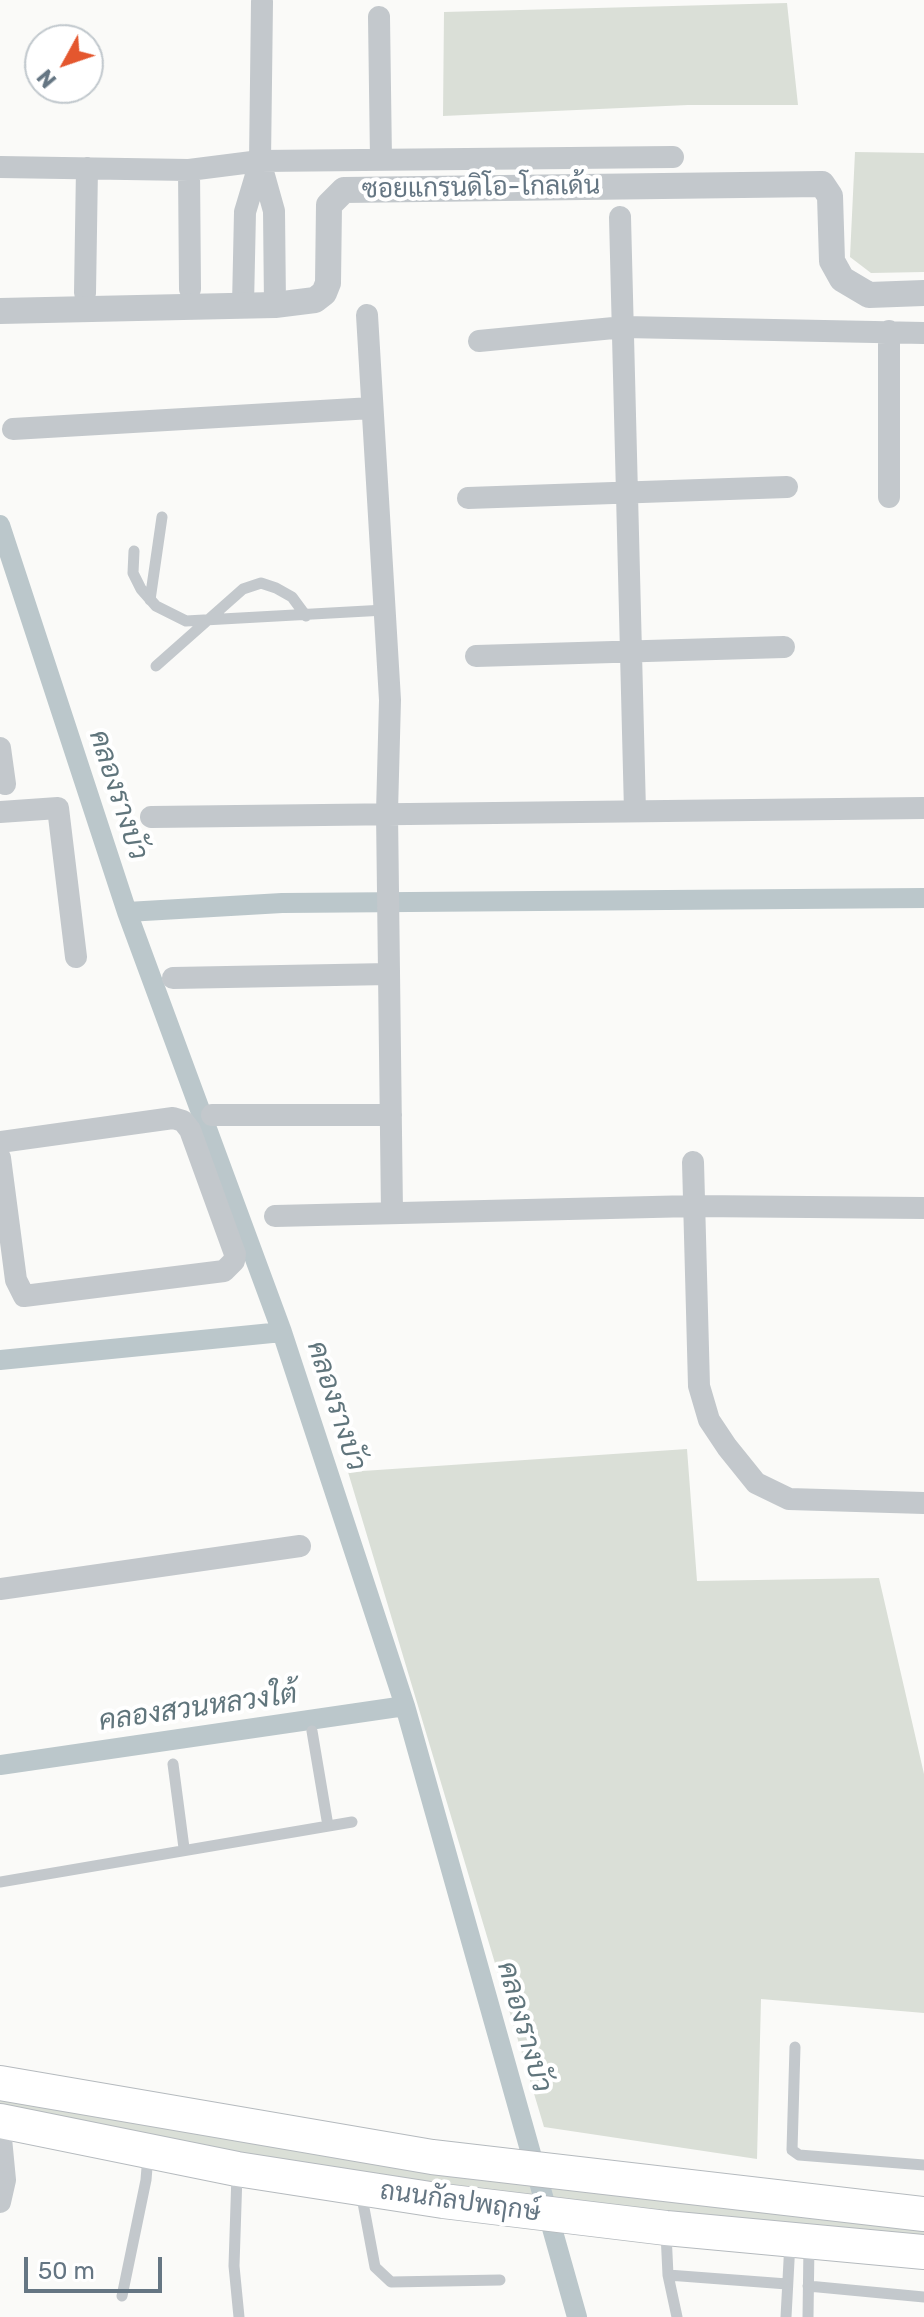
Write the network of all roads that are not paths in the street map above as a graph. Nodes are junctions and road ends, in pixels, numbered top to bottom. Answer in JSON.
{"nodes":[{"id":1,"x":267,"y":1,"type":"edge"},
{"id":2,"x":379,"y":17,"type":"dead end"},
{"id":3,"x":673,"y":157,"type":"dead end"},
{"id":4,"x":381,"y":160,"type":"junction"},
{"id":5,"x":260,"y":161,"type":"junction"},
{"id":6,"x":0,"y":167,"type":"edge"},
{"id":7,"x":87,"y":168,"type":"junction"},
{"id":8,"x":189,"y":170,"type":"junction"},
{"id":9,"x":620,"y":217,"type":"dead end"},
{"id":10,"x":190,"y":289,"type":"dead end"},
{"id":11,"x":85,"y":293,"type":"dead end"},
{"id":12,"x":924,"y":293,"type":"edge"},
{"id":13,"x":243,"y":305,"type":"junction"},
{"id":14,"x":275,"y":305,"type":"junction"},
{"id":15,"x":0,"y":311,"type":"edge"},
{"id":16,"x":367,"y":315,"type":"dead end"},
{"id":17,"x":624,"y":327,"type":"junction"},
{"id":18,"x":889,"y":331,"type":"junction"},
{"id":19,"x":924,"y":333,"type":"edge"},
{"id":20,"x":479,"y":341,"type":"dead end"},
{"id":21,"x":372,"y":408,"type":"junction"},
{"id":22,"x":13,"y":429,"type":"dead end"},
{"id":23,"x":787,"y":487,"type":"dead end"},
{"id":24,"x":626,"y":493,"type":"junction"},
{"id":25,"x":889,"y":497,"type":"dead end"},
{"id":26,"x":468,"y":498,"type":"dead end"},
{"id":27,"x":162,"y":517,"type":"dead end"},
{"id":28,"x":134,"y":551,"type":"dead end"},
{"id":29,"x":150,"y":600,"type":"junction"},
{"id":30,"x":385,"y":610,"type":"junction"},
{"id":31,"x":306,"y":616,"type":"junction"},
{"id":32,"x":206,"y":621,"type":"junction"},
{"id":33,"x":784,"y":647,"type":"dead end"},
{"id":34,"x":630,"y":652,"type":"junction"},
{"id":35,"x":476,"y":656,"type":"dead end"},
{"id":36,"x":156,"y":666,"type":"dead end"},
{"id":37,"x":0,"y":748,"type":"edge"},
{"id":38,"x":5,"y":784,"type":"dead end"},
{"id":39,"x":924,"y":808,"type":"edge"},
{"id":40,"x":635,"y":811,"type":"junction"},
{"id":41,"x":0,"y":812,"type":"edge"},
{"id":42,"x":387,"y":812,"type":"junction"},
{"id":43,"x":151,"y":817,"type":"dead end"},
{"id":44,"x":76,"y":957,"type":"dead end"},
{"id":45,"x":389,"y":974,"type":"junction"},
{"id":46,"x":173,"y":978,"type":"dead end"},
{"id":47,"x":212,"y":1115,"type":"dead end"},
{"id":48,"x":391,"y":1115,"type":"junction"},
{"id":49,"x":0,"y":1142,"type":"edge"},
{"id":50,"x":0,"y":1158,"type":"edge"},
{"id":51,"x":693,"y":1162,"type":"dead end"},
{"id":52,"x":694,"y":1206,"type":"junction"},
{"id":53,"x":924,"y":1208,"type":"edge"},
{"id":54,"x":392,"y":1213,"type":"junction"},
{"id":55,"x":275,"y":1216,"type":"dead end"},
{"id":56,"x":924,"y":1503,"type":"edge"},
{"id":57,"x":300,"y":1546,"type":"dead end"},
{"id":58,"x":0,"y":1589,"type":"edge"},
{"id":59,"x":312,"y":1731,"type":"dead end"},
{"id":60,"x":173,"y":1764,"type":"dead end"},
{"id":61,"x":352,"y":1822,"type":"dead end"},
{"id":62,"x":328,"y":1826,"type":"junction"},
{"id":63,"x":184,"y":1848,"type":"junction"},
{"id":64,"x":0,"y":1882,"type":"edge"},
{"id":65,"x":795,"y":2047,"type":"dead end"},
{"id":66,"x":0,"y":2083,"type":"edge"},
{"id":67,"x":0,"y":2121,"type":"edge"},
{"id":68,"x":0,"y":2128,"type":"edge"},
{"id":69,"x":148,"y":2152,"type":"junction"},
{"id":70,"x":924,"y":2165,"type":"edge"},
{"id":71,"x":237,"y":2169,"type":"junction"},
{"id":72,"x":359,"y":2188,"type":"junction"},
{"id":73,"x":0,"y":2202,"type":"edge"},
{"id":74,"x":924,"y":2214,"type":"edge"},
{"id":75,"x":666,"y":2228,"type":"junction"},
{"id":76,"x":800,"y":2242,"type":"junction"},
{"id":77,"x":924,"y":2252,"type":"edge"},
{"id":78,"x":668,"y":2275,"type":"junction"},
{"id":79,"x":500,"y":2280,"type":"dead end"},
{"id":80,"x":787,"y":2284,"type":"junction"},
{"id":81,"x":808,"y":2286,"type":"junction"},
{"id":82,"x":122,"y":2296,"type":"dead end"},
{"id":83,"x":924,"y":2297,"type":"edge"},
{"id":84,"x":239,"y":2317,"type":"edge"},
{"id":85,"x":677,"y":2317,"type":"edge"},
{"id":86,"x":786,"y":2317,"type":"edge"},
{"id":87,"x":808,"y":2317,"type":"edge"}],
"edges":[{"from":1,"to":5,"type":"street"},
{"from":2,"to":4,"type":"street"},
{"from":3,"to":4,"type":"street"},
{"from":4,"to":5,"type":"street"},
{"from":5,"to":8,"type":"street"},
{"from":5,"to":13,"type":"street"},
{"from":5,"to":14,"type":"street"},
{"from":6,"to":7,"type":"street"},
{"from":7,"to":8,"type":"street"},
{"from":7,"to":11,"type":"street"},
{"from":8,"to":10,"type":"street"},
{"from":9,"to":17,"type":"street"},
{"from":12,"to":14,"type":"street","name":"ซอยแกรนดิโอ-โกลเด้น"},
{"from":13,"to":14,"type":"street","name":"ซอยแกรนดิโอ-โกลเด้น"},
{"from":13,"to":15,"type":"street","name":"ซอยแกรนดิโอ-โกลเด้น"},
{"from":16,"to":21,"type":"street"},
{"from":17,"to":18,"type":"street"},
{"from":17,"to":20,"type":"street"},
{"from":17,"to":24,"type":"street"},
{"from":18,"to":19,"type":"street"},
{"from":18,"to":25,"type":"street"},
{"from":21,"to":22,"type":"street"},
{"from":21,"to":30,"type":"street"},
{"from":23,"to":24,"type":"street"},
{"from":24,"to":26,"type":"street"},
{"from":24,"to":34,"type":"street"},
{"from":27,"to":29,"type":"lane"},
{"from":28,"to":29,"type":"lane"},
{"from":29,"to":32,"type":"lane"},
{"from":30,"to":31,"type":"lane"},
{"from":30,"to":42,"type":"street"},
{"from":31,"to":32,"type":"lane"},
{"from":31,"to":32,"type":"lane"},
{"from":32,"to":36,"type":"lane"},
{"from":33,"to":34,"type":"street"},
{"from":34,"to":35,"type":"street"},
{"from":34,"to":40,"type":"street"},
{"from":37,"to":38,"type":"street"},
{"from":39,"to":40,"type":"street"},
{"from":40,"to":42,"type":"street"},
{"from":41,"to":44,"type":"street"},
{"from":42,"to":43,"type":"street"},
{"from":42,"to":45,"type":"street"},
{"from":45,"to":46,"type":"street"},
{"from":45,"to":48,"type":"street"},
{"from":47,"to":48,"type":"street"},
{"from":48,"to":54,"type":"street"},
{"from":49,"to":50,"type":"street"},
{"from":51,"to":52,"type":"street"},
{"from":52,"to":53,"type":"street"},
{"from":52,"to":54,"type":"street"},
{"from":52,"to":56,"type":"street"},
{"from":54,"to":55,"type":"street"},
{"from":57,"to":58,"type":"street"},
{"from":59,"to":62,"type":"lane"},
{"from":60,"to":63,"type":"lane"},
{"from":61,"to":62,"type":"lane"},
{"from":62,"to":63,"type":"lane"},
{"from":63,"to":64,"type":"lane"},
{"from":65,"to":70,"type":"lane"},
{"from":66,"to":74,"type":"main road","name":"ถนนกัลปพฤกษ์"},
{"from":67,"to":69,"type":"main road","name":"ถนนกัลปพฤกษ์"},
{"from":68,"to":73,"type":"street"},
{"from":69,"to":71,"type":"main road","name":"ถนนกัลปพฤกษ์"},
{"from":69,"to":82,"type":"lane"},
{"from":71,"to":72,"type":"main road","name":"ถนนกัลปพฤกษ์"},
{"from":71,"to":84,"type":"lane"},
{"from":72,"to":75,"type":"main road","name":"ถนนกัลปพฤกษ์"},
{"from":72,"to":79,"type":"lane"},
{"from":75,"to":76,"type":"main road","name":"ถนนกัลปพฤกษ์"},
{"from":75,"to":78,"type":"lane"},
{"from":76,"to":77,"type":"main road","name":"ถนนกัลปพฤกษ์"},
{"from":76,"to":80,"type":"lane"},
{"from":76,"to":81,"type":"lane"},
{"from":78,"to":80,"type":"lane"},
{"from":78,"to":85,"type":"lane"},
{"from":80,"to":86,"type":"lane"},
{"from":81,"to":83,"type":"lane"},
{"from":81,"to":87,"type":"lane"}]}
